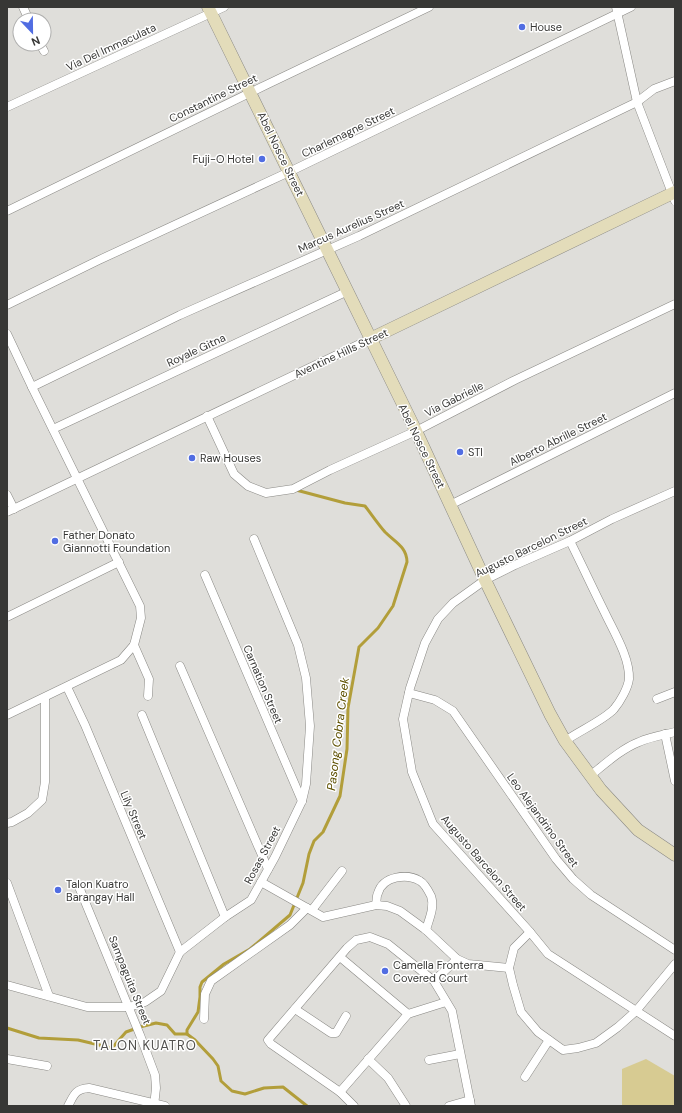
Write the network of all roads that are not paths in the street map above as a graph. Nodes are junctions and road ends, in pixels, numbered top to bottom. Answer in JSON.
{"nodes":[{"id":1,"x":224,"y":7,"type":"edge"},
{"id":2,"x":429,"y":7,"type":"edge"},
{"id":3,"x":631,"y":7,"type":"edge"},
{"id":4,"x":210,"y":10,"type":"edge"},
{"id":5,"x":617,"y":11,"type":"edge"},
{"id":6,"x":675,"y":80,"type":"edge"},
{"id":7,"x":250,"y":92,"type":"junction"},
{"id":8,"x":638,"y":102,"type":"junction"},
{"id":9,"x":7,"y":107,"type":"edge"},
{"id":10,"x":289,"y":172,"type":"junction"},
{"id":11,"x":674,"y":195,"type":"edge"},
{"id":12,"x":7,"y":211,"type":"edge"},
{"id":13,"x":327,"y":249,"type":"junction"},
{"id":14,"x":348,"y":291,"type":"junction"},
{"id":15,"x":7,"y":304,"type":"edge"},
{"id":16,"x":675,"y":304,"type":"edge"},
{"id":17,"x":7,"y":334,"type":"edge"},
{"id":18,"x":370,"y":339,"type":"junction"},
{"id":19,"x":32,"y":387,"type":"junction"},
{"id":20,"x":675,"y":393,"type":"edge"},
{"id":21,"x":207,"y":416,"type":"junction"},
{"id":22,"x":53,"y":429,"type":"junction"},
{"id":23,"x":416,"y":431,"type":"junction"},
{"id":24,"x":77,"y":479,"type":"junction"},
{"id":25,"x":675,"y":491,"type":"edge"},
{"id":26,"x":7,"y":495,"type":"edge"},
{"id":27,"x":450,"y":504,"type":"junction"},
{"id":28,"x":10,"y":511,"type":"edge"},
{"id":29,"x":254,"y":539,"type":"dead end"},
{"id":30,"x":570,"y":541,"type":"junction"},
{"id":31,"x":119,"y":562,"type":"junction"},
{"id":32,"x":205,"y":574,"type":"dead end"},
{"id":33,"x":485,"y":580,"type":"junction"},
{"id":34,"x":7,"y":617,"type":"edge"},
{"id":35,"x":134,"y":645,"type":"junction"},
{"id":36,"x":180,"y":666,"type":"dead end"},
{"id":37,"x":67,"y":687,"type":"junction"},
{"id":38,"x":675,"y":692,"type":"edge"},
{"id":39,"x":409,"y":693,"type":"junction"},
{"id":40,"x":148,"y":696,"type":"dead end"},
{"id":41,"x":45,"y":698,"type":"junction"},
{"id":42,"x":657,"y":699,"type":"dead end"},
{"id":43,"x":7,"y":715,"type":"edge"},
{"id":44,"x":142,"y":715,"type":"dead end"},
{"id":45,"x":675,"y":732,"type":"edge"},
{"id":46,"x":665,"y":734,"type":"junction"},
{"id":47,"x":565,"y":741,"type":"junction"},
{"id":48,"x":590,"y":776,"type":"junction"},
{"id":49,"x":675,"y":781,"type":"edge"},
{"id":50,"x":302,"y":802,"type":"junction"},
{"id":51,"x":7,"y":823,"type":"edge"},
{"id":52,"x":675,"y":855,"type":"edge"},
{"id":53,"x":268,"y":869,"type":"junction"},
{"id":54,"x":342,"y":871,"type":"dead end"},
{"id":55,"x":261,"y":882,"type":"junction"},
{"id":56,"x":7,"y":883,"type":"edge"},
{"id":57,"x":79,"y":887,"type":"dead end"},
{"id":58,"x":376,"y":905,"type":"junction"},
{"id":59,"x":307,"y":908,"type":"junction"},
{"id":60,"x":225,"y":916,"type":"junction"},
{"id":61,"x":426,"y":930,"type":"junction"},
{"id":62,"x":530,"y":932,"type":"junction"},
{"id":63,"x":675,"y":950,"type":"edge"},
{"id":64,"x":180,"y":952,"type":"junction"},
{"id":65,"x":340,"y":957,"type":"junction"},
{"id":66,"x":457,"y":959,"type":"junction"},
{"id":67,"x":675,"y":964,"type":"edge"},
{"id":68,"x":509,"y":968,"type":"junction"},
{"id":69,"x":434,"y":981,"type":"junction"},
{"id":70,"x":7,"y":985,"type":"edge"},
{"id":71,"x":49,"y":996,"type":"junction"},
{"id":72,"x":446,"y":1002,"type":"junction"},
{"id":73,"x":129,"y":1007,"type":"junction"},
{"id":74,"x":295,"y":1009,"type":"junction"},
{"id":75,"x":636,"y":1011,"type":"junction"},
{"id":76,"x":408,"y":1014,"type":"junction"},
{"id":77,"x":346,"y":1016,"type":"dead end"},
{"id":78,"x":204,"y":1019,"type":"dead end"},
{"id":79,"x":675,"y":1036,"type":"edge"},
{"id":80,"x":549,"y":1040,"type":"junction"},
{"id":81,"x":460,"y":1054,"type":"junction"},
{"id":82,"x":7,"y":1059,"type":"edge"},
{"id":83,"x":368,"y":1059,"type":"junction"},
{"id":84,"x":429,"y":1060,"type":"dead end"},
{"id":85,"x":46,"y":1066,"type":"dead end"},
{"id":86,"x":525,"y":1077,"type":"dead end"},
{"id":87,"x":340,"y":1092,"type":"junction"},
{"id":88,"x":471,"y":1103,"type":"edge"},
{"id":89,"x":154,"y":1105,"type":"edge"},
{"id":90,"x":68,"y":1106,"type":"edge"},
{"id":91,"x":165,"y":1106,"type":"edge"},
{"id":92,"x":354,"y":1106,"type":"edge"},
{"id":93,"x":406,"y":1106,"type":"edge"},
{"id":94,"x":449,"y":1106,"type":"edge"}],
"edges":[{"from":1,"to":4,"type":"street","name":"Via Del Immaculata"},
{"from":2,"to":7,"type":"street","name":"Constantine Street"},
{"from":3,"to":5,"type":"street","name":"Charlemagne Street"},
{"from":4,"to":7,"type":"street","name":"Abel Nosce Street"},
{"from":4,"to":9,"type":"street","name":"Via Del Immaculata"},
{"from":5,"to":8,"type":"street"},
{"from":5,"to":10,"type":"street","name":"Charlemagne Street"},
{"from":6,"to":8,"type":"street","name":"Marcus Aurelius Street"},
{"from":7,"to":10,"type":"street","name":"Abel Nosce Street"},
{"from":7,"to":12,"type":"street","name":"Constantine Street"},
{"from":8,"to":11,"type":"street"},
{"from":8,"to":13,"type":"street","name":"Marcus Aurelius Street"},
{"from":10,"to":13,"type":"street","name":"Abel Nosce Street"},
{"from":10,"to":15,"type":"street","name":"Charlemagne Street"},
{"from":11,"to":18,"type":"street","name":"Aventine Hills Street"},
{"from":13,"to":14,"type":"street","name":"Abel Nosce Street"},
{"from":13,"to":19,"type":"street","name":"Marcus Aurelius Street"},
{"from":14,"to":18,"type":"street","name":"Abel Nosce Street"},
{"from":14,"to":22,"type":"street","name":"Royale Gitna"},
{"from":16,"to":23,"type":"street","name":"Via Gabrielle"},
{"from":17,"to":19,"type":"street"},
{"from":18,"to":21,"type":"street","name":"Aventine Hills Street"},
{"from":18,"to":23,"type":"street","name":"Abel Nosce Street"},
{"from":19,"to":22,"type":"street"},
{"from":20,"to":27,"type":"street","name":"Alberto Abrille Street"},
{"from":21,"to":23,"type":"street","name":"Via Gabrielle"},
{"from":21,"to":24,"type":"street","name":"Aventine Hills Street"},
{"from":22,"to":24,"type":"street"},
{"from":23,"to":27,"type":"street","name":"Abel Nosce Street"},
{"from":24,"to":28,"type":"street","name":"Aventine Hills Street"},
{"from":24,"to":31,"type":"street"},
{"from":25,"to":30,"type":"street","name":"Augusto Barcelon Street"},
{"from":26,"to":28,"type":"street"},
{"from":27,"to":33,"type":"street","name":"Abel Nosce Street"},
{"from":29,"to":50,"type":"street","name":"Rosas Street"},
{"from":30,"to":33,"type":"street","name":"Augusto Barcelon Street"},
{"from":30,"to":47,"type":"street"},
{"from":31,"to":34,"type":"street"},
{"from":31,"to":35,"type":"street"},
{"from":32,"to":50,"type":"street","name":"Carnation Street"},
{"from":33,"to":39,"type":"street","name":"Augusto Barcelon Street"},
{"from":33,"to":47,"type":"street","name":"Abel Nosce Street"},
{"from":35,"to":37,"type":"street"},
{"from":35,"to":40,"type":"street"},
{"from":36,"to":53,"type":"street"},
{"from":37,"to":41,"type":"street"},
{"from":37,"to":64,"type":"street","name":"Lily Street"},
{"from":38,"to":42,"type":"street"},
{"from":39,"to":62,"type":"street","name":"Augusto Barcelon Street"},
{"from":39,"to":63,"type":"street","name":"Leo Alejandrino Street"},
{"from":41,"to":43,"type":"street"},
{"from":41,"to":51,"type":"street"},
{"from":44,"to":60,"type":"street"},
{"from":45,"to":46,"type":"street"},
{"from":46,"to":48,"type":"street"},
{"from":46,"to":49,"type":"street"},
{"from":47,"to":48,"type":"street","name":"Abel Nosce Street"},
{"from":48,"to":52,"type":"street","name":"Abel Nosce Street"},
{"from":50,"to":53,"type":"street","name":"Rosas Street"},
{"from":53,"to":55,"type":"street","name":"Rosas Street"},
{"from":54,"to":59,"type":"street"},
{"from":55,"to":59,"type":"street"},
{"from":55,"to":60,"type":"street","name":"Rosas Street"},
{"from":56,"to":71,"type":"street"},
{"from":57,"to":73,"type":"street","name":"Sampaguita Street"},
{"from":58,"to":59,"type":"street"},
{"from":58,"to":61,"type":"street"},
{"from":58,"to":61,"type":"street"},
{"from":59,"to":78,"type":"street"},
{"from":60,"to":64,"type":"street","name":"Rosas Street"},
{"from":61,"to":66,"type":"street"},
{"from":62,"to":68,"type":"street"},
{"from":62,"to":75,"type":"street","name":"Augusto Barcelon Street"},
{"from":64,"to":73,"type":"street","name":"Rosas Street"},
{"from":65,"to":69,"type":"street"},
{"from":65,"to":74,"type":"street"},
{"from":65,"to":76,"type":"street"},
{"from":66,"to":68,"type":"street"},
{"from":66,"to":69,"type":"street"},
{"from":67,"to":75,"type":"street"},
{"from":68,"to":80,"type":"street"},
{"from":69,"to":72,"type":"street"},
{"from":70,"to":71,"type":"street","name":"Rosas Street"},
{"from":71,"to":73,"type":"street","name":"Rosas Street"},
{"from":72,"to":76,"type":"street"},
{"from":72,"to":81,"type":"street"},
{"from":73,"to":89,"type":"street","name":"Sampaguita Street"},
{"from":74,"to":77,"type":"street"},
{"from":74,"to":87,"type":"street"},
{"from":75,"to":79,"type":"street","name":"Augusto Barcelon Street"},
{"from":75,"to":80,"type":"street"},
{"from":76,"to":83,"type":"street"},
{"from":80,"to":86,"type":"street"},
{"from":81,"to":84,"type":"street"},
{"from":81,"to":88,"type":"street"},
{"from":82,"to":85,"type":"street"},
{"from":83,"to":87,"type":"street"},
{"from":83,"to":93,"type":"street"},
{"from":87,"to":92,"type":"street"},
{"from":88,"to":94,"type":"street"},
{"from":89,"to":90,"type":"street"},
{"from":89,"to":91,"type":"street"}]}
